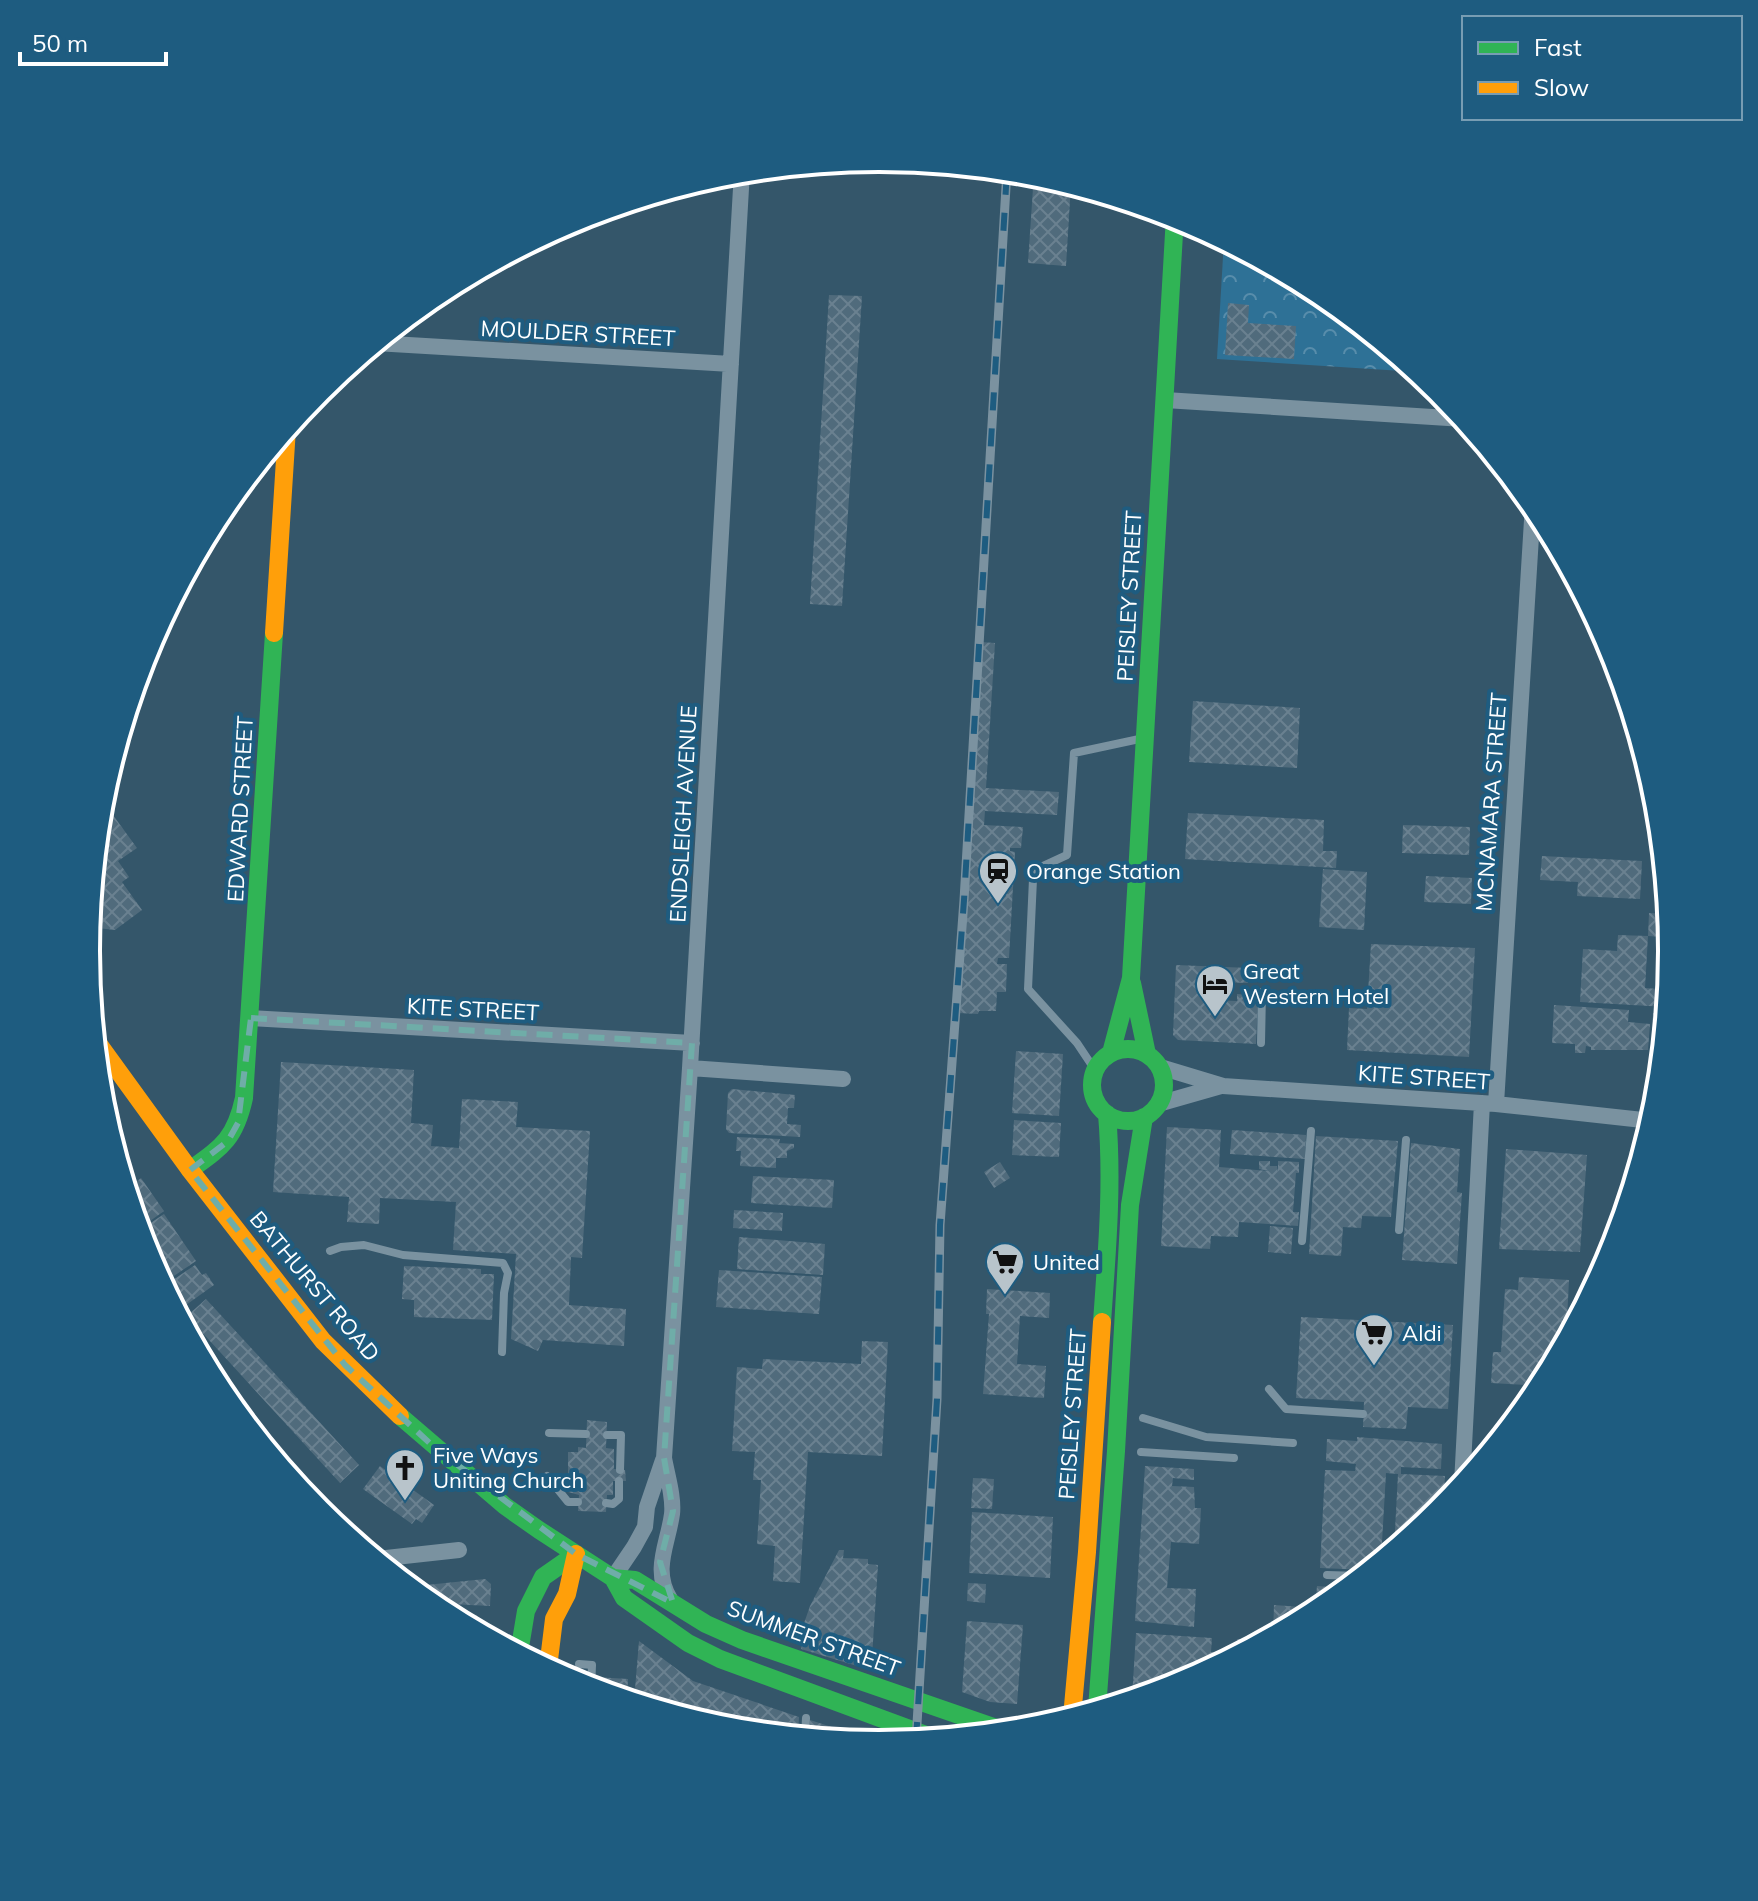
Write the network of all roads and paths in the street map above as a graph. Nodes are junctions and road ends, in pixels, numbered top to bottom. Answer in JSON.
{"nodes":[{"id":1,"x":741,"y":184,"type":"edge"},
{"id":2,"x":1174,"y":230,"type":"edge"},
{"id":3,"x":391,"y":344,"type":"edge"},
{"id":4,"x":731,"y":364,"type":"junction"},
{"id":5,"x":1165,"y":400,"type":"junction"},
{"id":6,"x":1447,"y":418,"type":"edge"},
{"id":7,"x":286,"y":446,"type":"edge"},
{"id":8,"x":1531,"y":525,"type":"edge"},
{"id":9,"x":1145,"y":738,"type":"junction"},
{"id":10,"x":1131,"y":978,"type":"junction"},
{"id":11,"x":1262,"y":992,"type":"dead end"},
{"id":12,"x":251,"y":1018,"type":"junction"},
{"id":13,"x":692,"y":1043,"type":"junction"},
{"id":14,"x":1261,"y":1043,"type":"dead end"},
{"id":15,"x":1111,"y":1053,"type":"junction"},
{"id":16,"x":108,"y":1057,"type":"edge"},
{"id":17,"x":1153,"y":1061,"type":"junction"},
{"id":18,"x":690,"y":1068,"type":"junction"},
{"id":19,"x":1095,"y":1070,"type":"junction"},
{"id":20,"x":843,"y":1079,"type":"dead end"},
{"id":21,"x":1223,"y":1086,"type":"junction"},
{"id":22,"x":1489,"y":1104,"type":"junction"},
{"id":23,"x":1151,"y":1110,"type":"junction"},
{"id":24,"x":1107,"y":1114,"type":"junction"},
{"id":25,"x":1640,"y":1115,"type":"edge"},
{"id":26,"x":1623,"y":1116,"type":"junction"},
{"id":27,"x":1639,"y":1119,"type":"edge"},
{"id":28,"x":1311,"y":1131,"type":"dead end"},
{"id":29,"x":1406,"y":1140,"type":"dead end"},
{"id":30,"x":190,"y":1170,"type":"junction"},
{"id":31,"x":1399,"y":1230,"type":"dead end"},
{"id":32,"x":1302,"y":1241,"type":"dead end"},
{"id":33,"x":330,"y":1251,"type":"dead end"},
{"id":34,"x":502,"y":1352,"type":"dead end"},
{"id":35,"x":1269,"y":1389,"type":"dead end"},
{"id":36,"x":1363,"y":1414,"type":"dead end"},
{"id":37,"x":1143,"y":1418,"type":"dead end"},
{"id":38,"x":549,"y":1433,"type":"dead end"},
{"id":39,"x":586,"y":1434,"type":"dead end"},
{"id":40,"x":607,"y":1435,"type":"dead end"},
{"id":41,"x":1293,"y":1443,"type":"dead end"},
{"id":42,"x":1141,"y":1452,"type":"dead end"},
{"id":43,"x":664,"y":1458,"type":"junction"},
{"id":44,"x":1234,"y":1458,"type":"dead end"},
{"id":45,"x":1463,"y":1466,"type":"edge"},
{"id":46,"x":620,"y":1470,"type":"dead end"},
{"id":47,"x":547,"y":1476,"type":"dead end"},
{"id":48,"x":619,"y":1481,"type":"dead end"},
{"id":49,"x":578,"y":1502,"type":"dead end"},
{"id":50,"x":606,"y":1503,"type":"dead end"},
{"id":51,"x":459,"y":1550,"type":"dead end"},
{"id":52,"x":576,"y":1554,"type":"junction"},
{"id":53,"x":391,"y":1557,"type":"edge"},
{"id":54,"x":1327,"y":1575,"type":"dead end"},
{"id":55,"x":1344,"y":1576,"type":"edge"},
{"id":56,"x":613,"y":1578,"type":"junction"},
{"id":57,"x":673,"y":1603,"type":"junction"},
{"id":58,"x":521,"y":1642,"type":"edge"},
{"id":59,"x":549,"y":1656,"type":"edge"},
{"id":60,"x":579,"y":1664,"type":"dead end"},
{"id":61,"x":592,"y":1674,"type":"edge"},
{"id":62,"x":1098,"y":1698,"type":"edge"},
{"id":63,"x":1073,"y":1705,"type":"edge"},
{"id":64,"x":806,"y":1718,"type":"dead end"},
{"id":65,"x":982,"y":1723,"type":"edge"},
{"id":66,"x":806,"y":1726,"type":"edge"},
{"id":67,"x":909,"y":1729,"type":"edge"}],
"edges":[{"from":1,"to":4,"type":"street","name":"ENDSLEIGH AVENUE"},
{"from":2,"to":5,"type":"main road","name":"PEISLEY STREET"},
{"from":3,"to":4,"type":"street","name":"MOULDER STREET"},
{"from":4,"to":13,"type":"street","name":"ENDSLEIGH AVENUE"},
{"from":5,"to":6,"type":"street"},
{"from":5,"to":9,"type":"main road","name":"PEISLEY STREET"},
{"from":7,"to":12,"type":"main road","name":"EDWARD STREET"},
{"from":8,"to":22,"type":"street","name":"MCNAMARA STREET"},
{"from":9,"to":10,"type":"main road","name":"PEISLEY STREET"},
{"from":9,"to":19,"type":"lane"},
{"from":10,"to":15,"type":"main road","name":"PEISLEY STREET"},
{"from":10,"to":17,"type":"main road","name":"PEISLEY STREET"},
{"from":11,"to":14,"type":"lane"},
{"from":12,"to":13,"type":"street","name":"KITE STREET"},
{"from":12,"to":30,"type":"main road","name":"EDWARD STREET"},
{"from":13,"to":18,"type":"street","name":"ENDSLEIGH AVENUE"},
{"from":15,"to":17,"type":"main road"},
{"from":15,"to":19,"type":"main road"},
{"from":16,"to":30,"type":"main road","name":"BATHURST ROAD"},
{"from":17,"to":21,"type":"street","name":"KITE STREET"},
{"from":17,"to":23,"type":"main road"},
{"from":18,"to":20,"type":"street"},
{"from":18,"to":43,"type":"street","name":"ENDSLEIGH AVENUE"},
{"from":19,"to":24,"type":"main road"},
{"from":21,"to":22,"type":"street","name":"KITE STREET"},
{"from":21,"to":23,"type":"street","name":"KITE STREET"},
{"from":22,"to":26,"type":"street","name":"KITE STREET"},
{"from":22,"to":45,"type":"street","name":"MCNAMARA STREET"},
{"from":23,"to":24,"type":"main road"},
{"from":23,"to":62,"type":"main road","name":"PEISLEY STREET"},
{"from":24,"to":63,"type":"main road","name":"PEISLEY STREET"},
{"from":25,"to":26,"type":"street","name":"KITE STREET"},
{"from":26,"to":27,"type":"street","name":"KITE STREET"},
{"from":28,"to":32,"type":"lane"},
{"from":29,"to":31,"type":"lane"},
{"from":30,"to":52,"type":"main road","name":"BATHURST ROAD"},
{"from":33,"to":34,"type":"lane"},
{"from":35,"to":36,"type":"lane"},
{"from":37,"to":41,"type":"lane"},
{"from":38,"to":39,"type":"lane"},
{"from":40,"to":46,"type":"lane"},
{"from":42,"to":44,"type":"lane"},
{"from":43,"to":56,"type":"street","name":"ENDSLEIGH AVENUE"},
{"from":43,"to":57,"type":"street","name":"ENDSLEIGH AVENUE"},
{"from":47,"to":49,"type":"lane"},
{"from":48,"to":50,"type":"lane"},
{"from":51,"to":53,"type":"street"},
{"from":52,"to":56,"type":"main road","name":"SUMMER STREET"},
{"from":52,"to":58,"type":"main road"},
{"from":52,"to":59,"type":"main road"},
{"from":54,"to":55,"type":"lane"},
{"from":56,"to":57,"type":"main road","name":"SUMMER STREET"},
{"from":56,"to":67,"type":"main road","name":"SUMMER STREET"},
{"from":57,"to":65,"type":"main road","name":"SUMMER STREET"},
{"from":60,"to":61,"type":"lane"},
{"from":64,"to":66,"type":"lane"}]}
